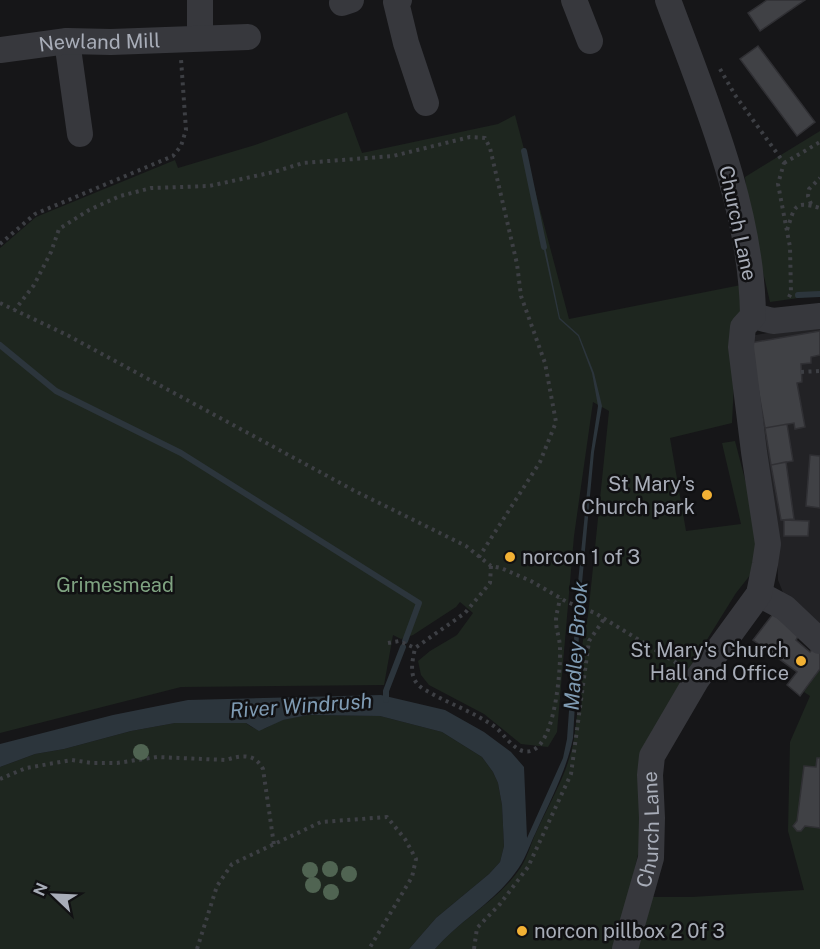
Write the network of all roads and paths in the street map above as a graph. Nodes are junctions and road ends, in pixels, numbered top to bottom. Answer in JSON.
{"nodes":[{"id":1,"x":200,"y":0,"type":"edge"},
{"id":2,"x":574,"y":0,"type":"edge"},
{"id":3,"x":668,"y":0,"type":"edge"},
{"id":4,"x":394,"y":1,"type":"edge"},
{"id":5,"x":248,"y":37,"type":"dead end"},
{"id":6,"x":190,"y":39,"type":"junction"},
{"id":7,"x":68,"y":41,"type":"junction"},
{"id":8,"x":590,"y":41,"type":"dead end"},
{"id":9,"x":0,"y":50,"type":"edge"},
{"id":10,"x":718,"y":65,"type":"dead end"},
{"id":11,"x":426,"y":102,"type":"dead end"},
{"id":12,"x":80,"y":134,"type":"dead end"},
{"id":13,"x":820,"y":142,"type":"edge"},
{"id":14,"x":784,"y":163,"type":"junction"},
{"id":15,"x":820,"y":178,"type":"edge"},
{"id":16,"x":812,"y":205,"type":"junction"},
{"id":17,"x":820,"y":208,"type":"edge"},
{"id":18,"x":787,"y":231,"type":"junction"},
{"id":19,"x":0,"y":244,"type":"edge"},
{"id":20,"x":0,"y":303,"type":"edge"},
{"id":21,"x":14,"y":311,"type":"junction"},
{"id":22,"x":820,"y":316,"type":"edge"},
{"id":23,"x":763,"y":318,"type":"junction"},
{"id":24,"x":820,"y":370,"type":"edge"},
{"id":25,"x":801,"y":372,"type":"dead end"},
{"id":26,"x":479,"y":556,"type":"junction"},
{"id":27,"x":491,"y":566,"type":"junction"},
{"id":28,"x":759,"y":594,"type":"junction"},
{"id":29,"x":560,"y":598,"type":"junction"},
{"id":30,"x":604,"y":619,"type":"junction"},
{"id":31,"x":820,"y":641,"type":"edge"},
{"id":32,"x":388,"y":643,"type":"dead end"},
{"id":33,"x":415,"y":648,"type":"junction"},
{"id":34,"x":697,"y":679,"type":"junction"},
{"id":35,"x":0,"y":779,"type":"edge"},
{"id":36,"x":274,"y":844,"type":"junction"},
{"id":37,"x":197,"y":949,"type":"edge"},
{"id":38,"x":369,"y":949,"type":"edge"},
{"id":39,"x":474,"y":949,"type":"edge"},
{"id":40,"x":625,"y":949,"type":"edge"}],
"edges":[{"from":1,"to":6,"type":"street"},
{"from":2,"to":8,"type":"street"},
{"from":3,"to":23,"type":"street","name":"Church Lane"},
{"from":4,"to":11,"type":"street"},
{"from":5,"to":6,"type":"street","name":"Newland Mill"},
{"from":6,"to":7,"type":"street","name":"Newland Mill"},
{"from":6,"to":19,"type":"path"},
{"from":7,"to":9,"type":"street","name":"Newland Mill"},
{"from":7,"to":12,"type":"street"},
{"from":10,"to":14,"type":"path"},
{"from":13,"to":14,"type":"path"},
{"from":14,"to":18,"type":"path"},
{"from":15,"to":16,"type":"path"},
{"from":16,"to":17,"type":"path"},
{"from":16,"to":18,"type":"path"},
{"from":18,"to":23,"type":"path"},
{"from":20,"to":21,"type":"path"},
{"from":21,"to":26,"type":"path"},
{"from":21,"to":26,"type":"path"},
{"from":22,"to":23,"type":"street"},
{"from":23,"to":28,"type":"street","name":"Church Lane"},
{"from":24,"to":25,"type":"path"},
{"from":26,"to":27,"type":"path"},
{"from":27,"to":29,"type":"path"},
{"from":27,"to":33,"type":"path"},
{"from":28,"to":31,"type":"street"},
{"from":28,"to":34,"type":"street","name":"Church Lane"},
{"from":29,"to":30,"type":"path"},
{"from":29,"to":33,"type":"path"},
{"from":30,"to":34,"type":"path"},
{"from":30,"to":39,"type":"path"},
{"from":32,"to":33,"type":"path"},
{"from":34,"to":40,"type":"street","name":"Church Lane"},
{"from":35,"to":36,"type":"path"},
{"from":36,"to":37,"type":"path"},
{"from":36,"to":38,"type":"path"}]}
